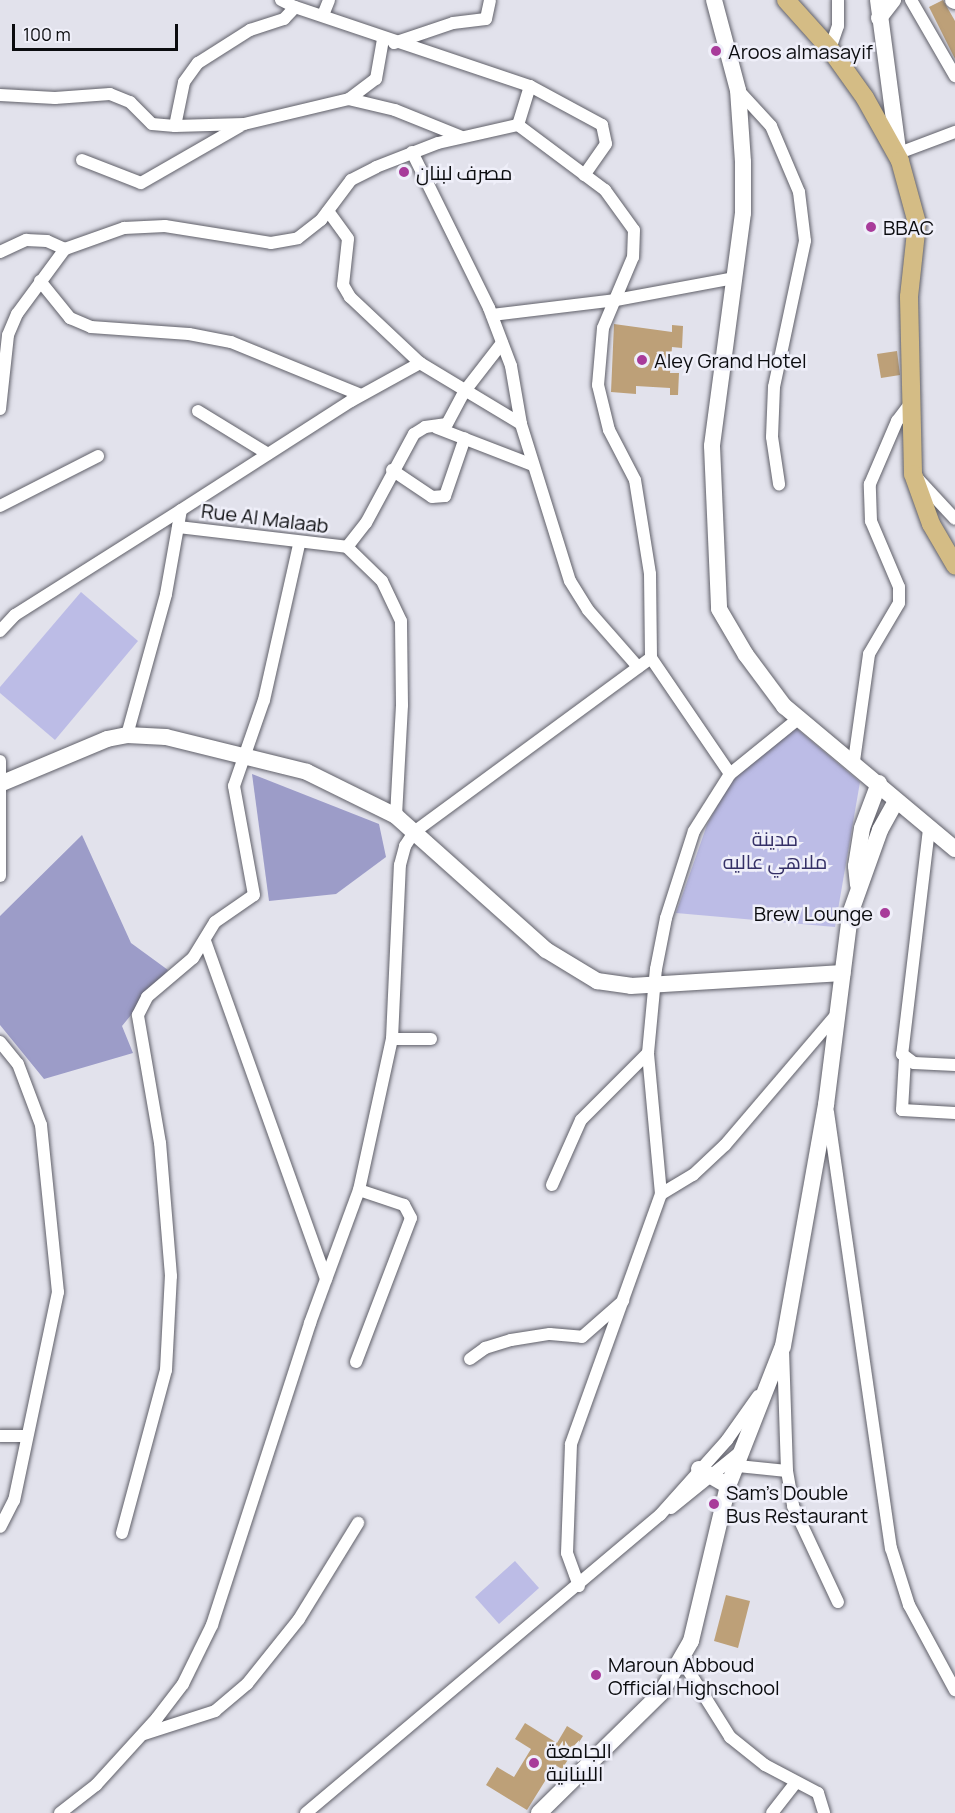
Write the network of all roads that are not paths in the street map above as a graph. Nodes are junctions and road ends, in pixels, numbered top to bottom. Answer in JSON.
{"nodes":[{"id":1,"x":280,"y":0,"type":"edge"},
{"id":2,"x":329,"y":0,"type":"edge"},
{"id":3,"x":490,"y":0,"type":"edge"},
{"id":4,"x":714,"y":0,"type":"edge"},
{"id":5,"x":786,"y":0,"type":"edge"},
{"id":6,"x":838,"y":0,"type":"edge"},
{"id":7,"x":878,"y":0,"type":"edge"},
{"id":8,"x":893,"y":0,"type":"edge"},
{"id":9,"x":911,"y":0,"type":"edge"},
{"id":10,"x":294,"y":7,"type":"junction"},
{"id":11,"x":323,"y":15,"type":"junction"},
{"id":12,"x":879,"y":18,"type":"junction"},
{"id":13,"x":388,"y":42,"type":"junction"},
{"id":14,"x":830,"y":49,"type":"junction"},
{"id":15,"x":955,"y":76,"type":"edge"},
{"id":16,"x":530,"y":86,"type":"junction"},
{"id":17,"x":738,"y":90,"type":"junction"},
{"id":18,"x":0,"y":95,"type":"edge"},
{"id":19,"x":349,"y":99,"type":"junction"},
{"id":20,"x":244,"y":124,"type":"junction"},
{"id":21,"x":518,"y":125,"type":"junction"},
{"id":22,"x":175,"y":126,"type":"junction"},
{"id":23,"x":955,"y":132,"type":"edge"},
{"id":24,"x":462,"y":137,"type":"junction"},
{"id":25,"x":412,"y":152,"type":"junction"},
{"id":26,"x":899,"y":157,"type":"junction"},
{"id":27,"x":82,"y":160,"type":"dead end"},
{"id":28,"x":584,"y":175,"type":"junction"},
{"id":29,"x":328,"y":210,"type":"junction"},
{"id":30,"x":65,"y":249,"type":"junction"},
{"id":31,"x":0,"y":252,"type":"edge"},
{"id":32,"x":735,"y":278,"type":"junction"},
{"id":33,"x":40,"y":281,"type":"junction"},
{"id":34,"x":616,"y":300,"type":"junction"},
{"id":35,"x":492,"y":315,"type":"junction"},
{"id":36,"x":502,"y":343,"type":"junction"},
{"id":37,"x":420,"y":363,"type":"junction"},
{"id":38,"x":464,"y":392,"type":"junction"},
{"id":39,"x":361,"y":395,"type":"junction"},
{"id":40,"x":912,"y":401,"type":"junction"},
{"id":41,"x":0,"y":409,"type":"edge"},
{"id":42,"x":198,"y":411,"type":"dead end"},
{"id":43,"x":521,"y":424,"type":"junction"},
{"id":44,"x":437,"y":428,"type":"junction"},
{"id":45,"x":465,"y":438,"type":"junction"},
{"id":46,"x":268,"y":454,"type":"junction"},
{"id":47,"x":98,"y":456,"type":"dead end"},
{"id":48,"x":533,"y":465,"type":"junction"},
{"id":49,"x":392,"y":470,"type":"junction"},
{"id":50,"x":913,"y":474,"type":"junction"},
{"id":51,"x":779,"y":484,"type":"dead end"},
{"id":52,"x":0,"y":506,"type":"edge"},
{"id":53,"x":181,"y":510,"type":"junction"},
{"id":54,"x":955,"y":519,"type":"edge"},
{"id":55,"x":178,"y":527,"type":"junction"},
{"id":56,"x":299,"y":545,"type":"junction"},
{"id":57,"x":347,"y":547,"type":"junction"},
{"id":58,"x":955,"y":565,"type":"edge"},
{"id":59,"x":0,"y":631,"type":"edge"},
{"id":60,"x":651,"y":658,"type":"junction"},
{"id":61,"x":638,"y":667,"type":"junction"},
{"id":62,"x":798,"y":719,"type":"junction"},
{"id":63,"x":127,"y":735,"type":"junction"},
{"id":64,"x":246,"y":757,"type":"junction"},
{"id":65,"x":0,"y":761,"type":"edge"},
{"id":66,"x":854,"y":761,"type":"junction"},
{"id":67,"x":730,"y":774,"type":"junction"},
{"id":68,"x":1,"y":783,"type":"edge"},
{"id":69,"x":879,"y":783,"type":"junction"},
{"id":70,"x":896,"y":801,"type":"junction"},
{"id":71,"x":396,"y":816,"type":"junction"},
{"id":72,"x":864,"y":821,"type":"junction"},
{"id":73,"x":929,"y":828,"type":"junction"},
{"id":74,"x":880,"y":830,"type":"junction"},
{"id":75,"x":414,"y":832,"type":"junction"},
{"id":76,"x":955,"y":849,"type":"edge"},
{"id":77,"x":0,"y":876,"type":"edge"},
{"id":78,"x":858,"y":885,"type":"junction"},
{"id":79,"x":205,"y":941,"type":"junction"},
{"id":80,"x":843,"y":973,"type":"junction"},
{"id":81,"x":655,"y":985,"type":"junction"},
{"id":82,"x":840,"y":1011,"type":"junction"},
{"id":83,"x":392,"y":1039,"type":"junction"},
{"id":84,"x":431,"y":1039,"type":"dead end"},
{"id":85,"x":0,"y":1042,"type":"edge"},
{"id":86,"x":648,"y":1053,"type":"junction"},
{"id":87,"x":905,"y":1058,"type":"junction"},
{"id":88,"x":955,"y":1065,"type":"edge"},
{"id":89,"x":826,"y":1105,"type":"junction"},
{"id":90,"x":955,"y":1113,"type":"edge"},
{"id":91,"x":552,"y":1185,"type":"dead end"},
{"id":92,"x":359,"y":1190,"type":"junction"},
{"id":93,"x":661,"y":1194,"type":"junction"},
{"id":94,"x":326,"y":1279,"type":"junction"},
{"id":95,"x":626,"y":1298,"type":"junction"},
{"id":96,"x":783,"y":1346,"type":"junction"},
{"id":97,"x":470,"y":1359,"type":"dead end"},
{"id":98,"x":356,"y":1362,"type":"dead end"},
{"id":99,"x":764,"y":1387,"type":"junction"},
{"id":100,"x":0,"y":1436,"type":"edge"},
{"id":101,"x":27,"y":1436,"type":"junction"},
{"id":102,"x":745,"y":1445,"type":"junction"},
{"id":103,"x":738,"y":1466,"type":"junction"},
{"id":104,"x":787,"y":1471,"type":"junction"},
{"id":105,"x":705,"y":1473,"type":"junction"},
{"id":106,"x":729,"y":1486,"type":"junction"},
{"id":107,"x":358,"y":1523,"type":"dead end"},
{"id":108,"x":0,"y":1527,"type":"edge"},
{"id":109,"x":122,"y":1533,"type":"dead end"},
{"id":110,"x":579,"y":1586,"type":"junction"},
{"id":111,"x":838,"y":1602,"type":"dead end"},
{"id":112,"x":682,"y":1662,"type":"junction"},
{"id":113,"x":955,"y":1690,"type":"edge"},
{"id":114,"x":143,"y":1735,"type":"junction"},
{"id":115,"x":796,"y":1782,"type":"junction"},
{"id":116,"x":60,"y":1813,"type":"edge"},
{"id":117,"x":306,"y":1813,"type":"edge"},
{"id":118,"x":539,"y":1813,"type":"edge"},
{"id":119,"x":772,"y":1813,"type":"edge"},
{"id":120,"x":824,"y":1813,"type":"edge"}],
"edges":[{"from":1,"to":10,"type":"street"},
{"from":2,"to":11,"type":"street"},
{"from":3,"to":13,"type":"street"},
{"from":4,"to":17,"type":"main road"},
{"from":5,"to":14,"type":"main road"},
{"from":6,"to":14,"type":"street"},
{"from":7,"to":12,"type":"main road"},
{"from":8,"to":12,"type":"main road"},
{"from":9,"to":15,"type":"street"},
{"from":10,"to":11,"type":"street"},
{"from":10,"to":22,"type":"street"},
{"from":11,"to":13,"type":"street"},
{"from":12,"to":26,"type":"main road"},
{"from":13,"to":16,"type":"street"},
{"from":13,"to":19,"type":"street"},
{"from":14,"to":26,"type":"main road"},
{"from":16,"to":21,"type":"street"},
{"from":16,"to":28,"type":"street"},
{"from":17,"to":32,"type":"main road"},
{"from":17,"to":51,"type":"street"},
{"from":18,"to":22,"type":"street"},
{"from":19,"to":20,"type":"street"},
{"from":19,"to":24,"type":"street"},
{"from":20,"to":22,"type":"street"},
{"from":20,"to":27,"type":"street"},
{"from":21,"to":24,"type":"street"},
{"from":21,"to":28,"type":"street"},
{"from":23,"to":26,"type":"street"},
{"from":24,"to":25,"type":"street"},
{"from":25,"to":29,"type":"street"},
{"from":25,"to":35,"type":"street"},
{"from":26,"to":40,"type":"main road"},
{"from":28,"to":34,"type":"street"},
{"from":29,"to":30,"type":"street"},
{"from":29,"to":37,"type":"street"},
{"from":30,"to":31,"type":"street"},
{"from":30,"to":33,"type":"street"},
{"from":32,"to":34,"type":"street"},
{"from":32,"to":62,"type":"main road"},
{"from":33,"to":39,"type":"street"},
{"from":33,"to":41,"type":"street"},
{"from":34,"to":35,"type":"street"},
{"from":34,"to":60,"type":"street"},
{"from":35,"to":36,"type":"street"},
{"from":36,"to":38,"type":"street"},
{"from":36,"to":43,"type":"street"},
{"from":37,"to":38,"type":"street"},
{"from":37,"to":39,"type":"street"},
{"from":38,"to":43,"type":"street"},
{"from":38,"to":44,"type":"street"},
{"from":39,"to":46,"type":"street"},
{"from":40,"to":50,"type":"main road"},
{"from":40,"to":66,"type":"street"},
{"from":42,"to":46,"type":"street"},
{"from":43,"to":48,"type":"street"},
{"from":44,"to":45,"type":"street"},
{"from":44,"to":49,"type":"street"},
{"from":45,"to":48,"type":"street"},
{"from":45,"to":49,"type":"street"},
{"from":46,"to":53,"type":"street"},
{"from":47,"to":52,"type":"street"},
{"from":48,"to":61,"type":"street"},
{"from":49,"to":57,"type":"street"},
{"from":50,"to":54,"type":"street"},
{"from":50,"to":58,"type":"main road"},
{"from":53,"to":55,"type":"street"},
{"from":53,"to":59,"type":"street"},
{"from":55,"to":56,"type":"street","name":"Rue Al Malaab"},
{"from":55,"to":63,"type":"street"},
{"from":56,"to":57,"type":"street","name":"Rue Al Malaab"},
{"from":56,"to":64,"type":"street"},
{"from":57,"to":71,"type":"street"},
{"from":60,"to":61,"type":"street"},
{"from":60,"to":67,"type":"street"},
{"from":61,"to":75,"type":"street"},
{"from":62,"to":66,"type":"main road"},
{"from":62,"to":67,"type":"street"},
{"from":63,"to":64,"type":"main road"},
{"from":63,"to":68,"type":"main road"},
{"from":64,"to":71,"type":"main road"},
{"from":64,"to":79,"type":"street"},
{"from":65,"to":68,"type":"street"},
{"from":66,"to":69,"type":"main road"},
{"from":67,"to":81,"type":"street"},
{"from":68,"to":77,"type":"street"},
{"from":69,"to":70,"type":"main road"},
{"from":69,"to":72,"type":"main road"},
{"from":70,"to":73,"type":"main road"},
{"from":70,"to":74,"type":"main road"},
{"from":71,"to":75,"type":"main road"},
{"from":72,"to":74,"type":"main road"},
{"from":72,"to":78,"type":"main road"},
{"from":73,"to":76,"type":"main road"},
{"from":73,"to":87,"type":"street"},
{"from":74,"to":78,"type":"main road"},
{"from":75,"to":81,"type":"main road"},
{"from":75,"to":83,"type":"street"},
{"from":78,"to":80,"type":"main road"},
{"from":79,"to":94,"type":"street"},
{"from":79,"to":109,"type":"street"},
{"from":80,"to":81,"type":"main road"},
{"from":80,"to":82,"type":"main road"},
{"from":81,"to":86,"type":"street"},
{"from":82,"to":89,"type":"main road"},
{"from":82,"to":93,"type":"street"},
{"from":83,"to":84,"type":"street"},
{"from":83,"to":92,"type":"street"},
{"from":85,"to":101,"type":"street"},
{"from":86,"to":91,"type":"street"},
{"from":86,"to":93,"type":"street"},
{"from":87,"to":88,"type":"street"},
{"from":87,"to":90,"type":"street"},
{"from":89,"to":96,"type":"main road"},
{"from":89,"to":113,"type":"street"},
{"from":92,"to":94,"type":"street"},
{"from":92,"to":98,"type":"street"},
{"from":93,"to":95,"type":"street"},
{"from":94,"to":114,"type":"street"},
{"from":95,"to":97,"type":"street"},
{"from":95,"to":110,"type":"street"},
{"from":96,"to":99,"type":"main road"},
{"from":96,"to":104,"type":"street"},
{"from":99,"to":102,"type":"main road"},
{"from":99,"to":105,"type":"street"},
{"from":100,"to":101,"type":"street"},
{"from":101,"to":108,"type":"street"},
{"from":102,"to":103,"type":"main road"},
{"from":102,"to":105,"type":"street"},
{"from":103,"to":104,"type":"street"},
{"from":103,"to":106,"type":"main road"},
{"from":104,"to":111,"type":"street"},
{"from":105,"to":106,"type":"main road"},
{"from":105,"to":110,"type":"street"},
{"from":106,"to":112,"type":"main road"},
{"from":107,"to":114,"type":"street"},
{"from":110,"to":117,"type":"street"},
{"from":112,"to":115,"type":"street"},
{"from":112,"to":118,"type":"main road"},
{"from":114,"to":116,"type":"street"},
{"from":115,"to":119,"type":"street"},
{"from":115,"to":120,"type":"street"}]}
